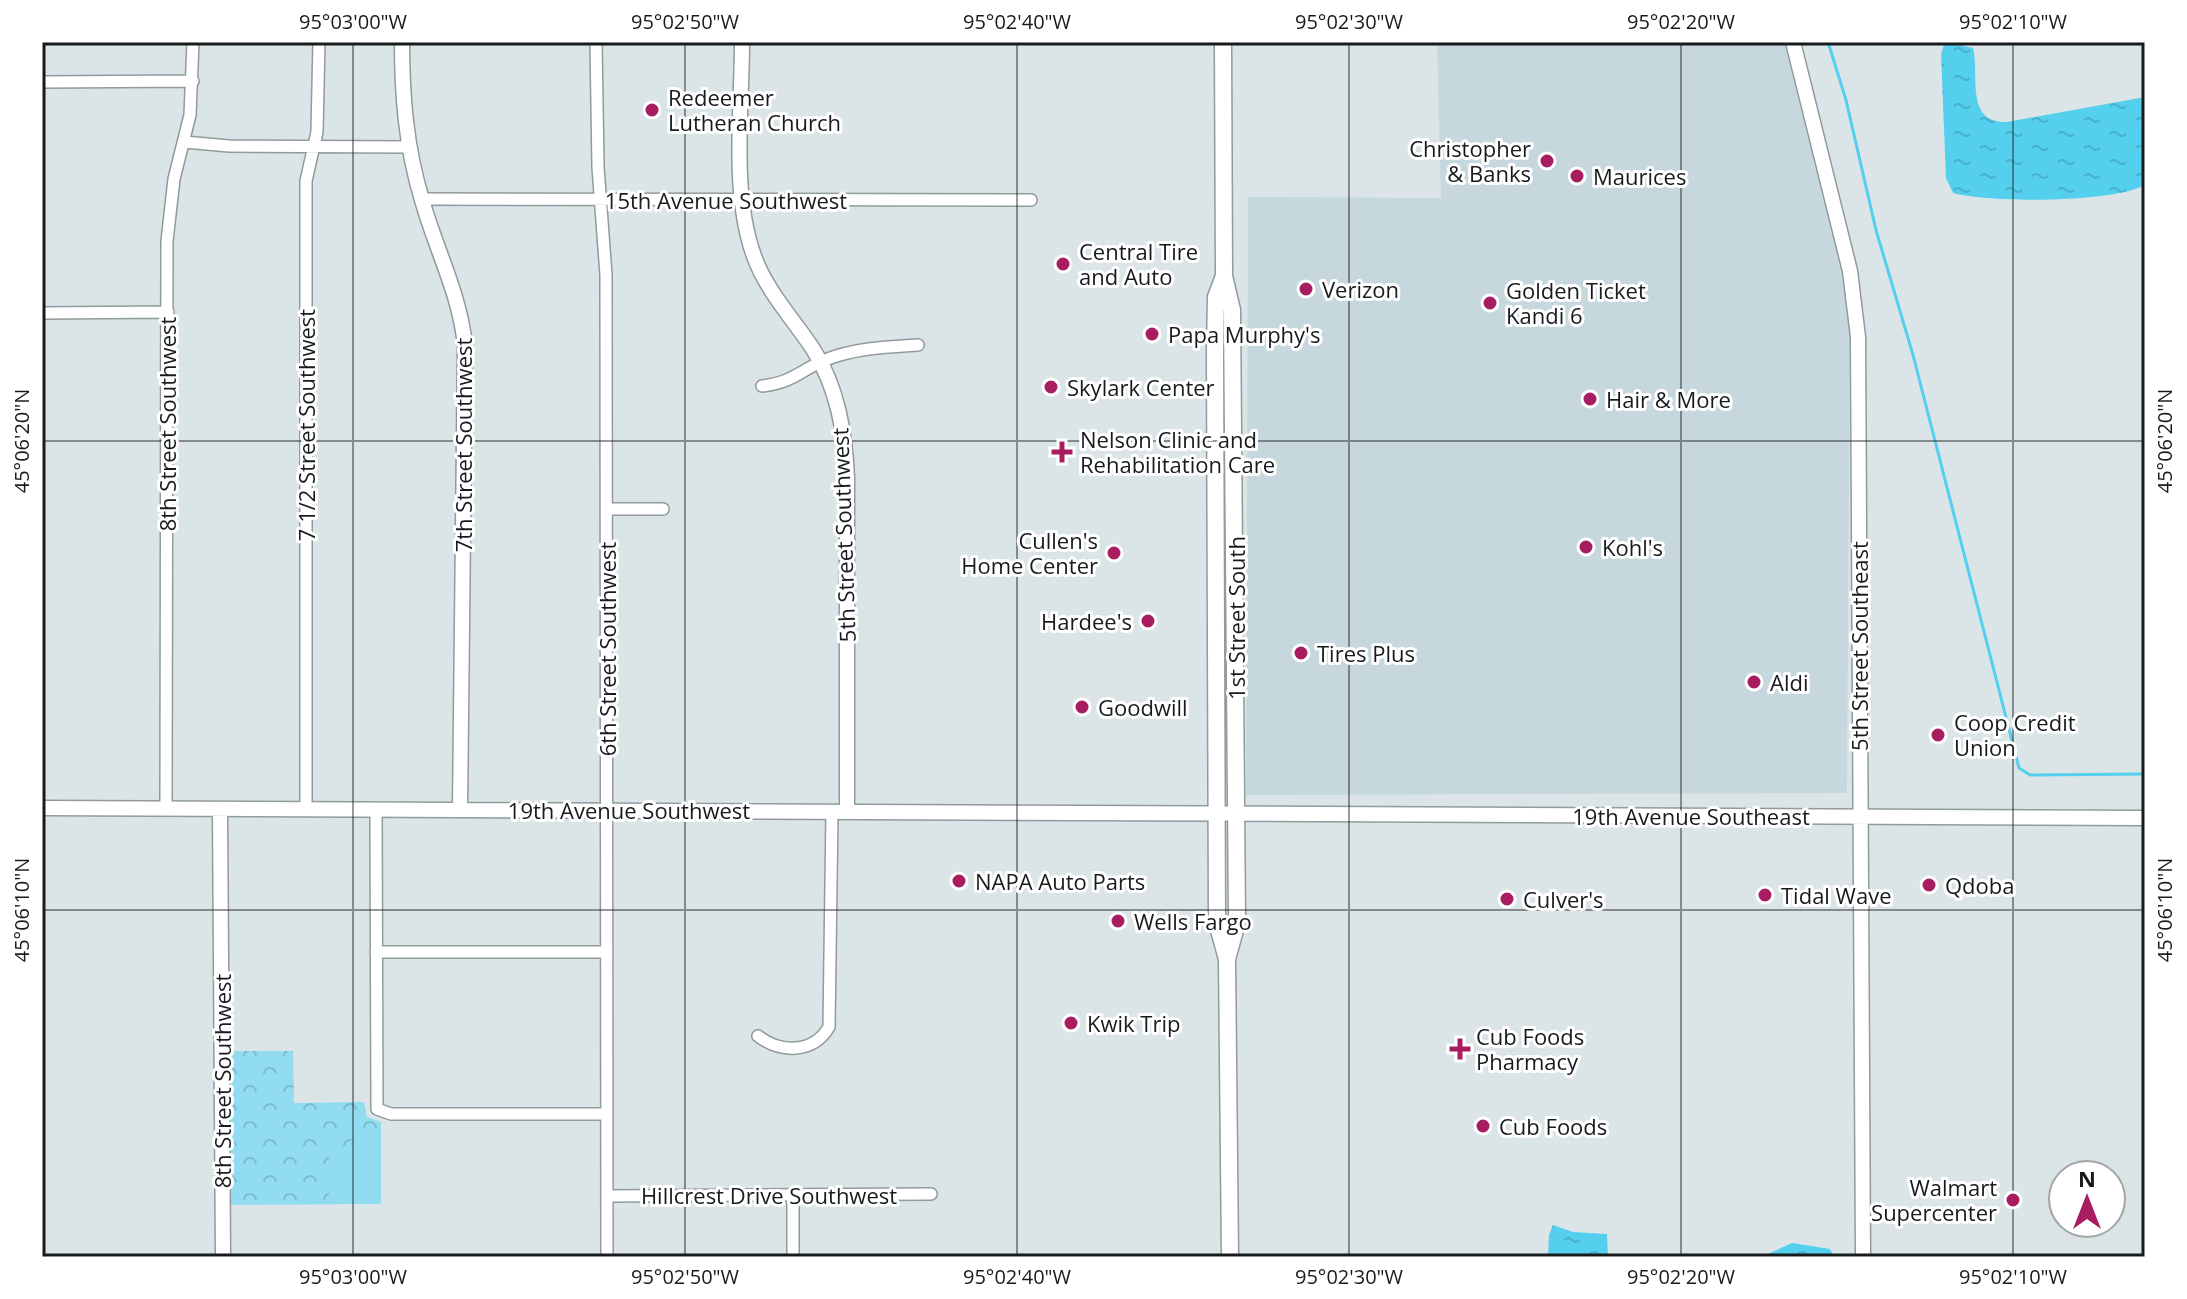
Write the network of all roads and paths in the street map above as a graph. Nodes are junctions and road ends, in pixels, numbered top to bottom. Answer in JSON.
{"nodes":[{"id":1,"x":193,"y":42,"type":"edge"},
{"id":2,"x":319,"y":42,"type":"edge"},
{"id":3,"x":402,"y":42,"type":"edge"},
{"id":4,"x":596,"y":42,"type":"edge"},
{"id":5,"x":742,"y":42,"type":"edge"},
{"id":6,"x":1223,"y":42,"type":"edge"},
{"id":7,"x":1793,"y":42,"type":"edge"},
{"id":8,"x":193,"y":81,"type":"junction"},
{"id":9,"x":42,"y":82,"type":"edge"},
{"id":10,"x":185,"y":142,"type":"junction"},
{"id":11,"x":409,"y":147,"type":"junction"},
{"id":12,"x":313,"y":148,"type":"junction"},
{"id":13,"x":421,"y":199,"type":"junction"},
{"id":14,"x":601,"y":199,"type":"junction"},
{"id":15,"x":742,"y":200,"type":"junction"},
{"id":16,"x":1031,"y":200,"type":"dead end"},
{"id":17,"x":1224,"y":276,"type":"junction"},
{"id":18,"x":168,"y":312,"type":"junction"},
{"id":19,"x":42,"y":313,"type":"edge"},
{"id":20,"x":918,"y":345,"type":"dead end"},
{"id":21,"x":820,"y":362,"type":"junction"},
{"id":22,"x":762,"y":386,"type":"dead end"},
{"id":23,"x":607,"y":509,"type":"junction"},
{"id":24,"x":663,"y":509,"type":"dead end"},
{"id":25,"x":42,"y":808,"type":"edge"},
{"id":26,"x":166,"y":809,"type":"junction"},
{"id":27,"x":220,"y":809,"type":"junction"},
{"id":28,"x":306,"y":809,"type":"junction"},
{"id":29,"x":376,"y":809,"type":"junction"},
{"id":30,"x":460,"y":810,"type":"junction"},
{"id":31,"x":607,"y":810,"type":"junction"},
{"id":32,"x":839,"y":812,"type":"junction"},
{"id":33,"x":1217,"y":813,"type":"junction"},
{"id":34,"x":1237,"y":813,"type":"junction"},
{"id":35,"x":1860,"y":817,"type":"junction"},
{"id":36,"x":2145,"y":818,"type":"edge"},
{"id":37,"x":376,"y":952,"type":"junction"},
{"id":38,"x":607,"y":952,"type":"junction"},
{"id":39,"x":1227,"y":959,"type":"junction"},
{"id":40,"x":758,"y":1036,"type":"dead end"},
{"id":41,"x":607,"y":1114,"type":"junction"},
{"id":42,"x":793,"y":1194,"type":"junction"},
{"id":43,"x":931,"y":1194,"type":"dead end"},
{"id":44,"x":607,"y":1196,"type":"junction"},
{"id":45,"x":223,"y":1257,"type":"edge"},
{"id":46,"x":607,"y":1257,"type":"edge"},
{"id":47,"x":793,"y":1257,"type":"edge"},
{"id":48,"x":1230,"y":1257,"type":"edge"},
{"id":49,"x":1863,"y":1257,"type":"edge"}],
"edges":[{"from":1,"to":8,"type":"street","name":"8th Street Southwest"},
{"from":2,"to":12,"type":"street","name":"7 1/2 Street Southwest"},
{"from":3,"to":11,"type":"street","name":"7th Street Southwest"},
{"from":4,"to":14,"type":"street","name":"6th Street Southwest"},
{"from":5,"to":15,"type":"street","name":"5th Street Southwest"},
{"from":6,"to":17,"type":"main road","name":"1st Street South"},
{"from":7,"to":35,"type":"street","name":"5th Street Southeast"},
{"from":8,"to":9,"type":"street"},
{"from":8,"to":10,"type":"street","name":"8th Street Southwest"},
{"from":10,"to":12,"type":"street"},
{"from":10,"to":18,"type":"street","name":"8th Street Southwest"},
{"from":11,"to":12,"type":"street"},
{"from":11,"to":13,"type":"street","name":"7th Street Southwest"},
{"from":12,"to":28,"type":"street","name":"7 1/2 Street Southwest"},
{"from":13,"to":14,"type":"street","name":"15th Avenue Southwest"},
{"from":13,"to":30,"type":"street","name":"7th Street Southwest"},
{"from":14,"to":15,"type":"street","name":"15th Avenue Southwest"},
{"from":14,"to":23,"type":"street","name":"6th Street Southwest"},
{"from":15,"to":16,"type":"street","name":"15th Avenue Southwest"},
{"from":15,"to":21,"type":"street","name":"5th Street Southwest"},
{"from":17,"to":33,"type":"main road","name":"1st Street South"},
{"from":17,"to":34,"type":"main road","name":"1st Street South"},
{"from":18,"to":19,"type":"street"},
{"from":18,"to":26,"type":"street","name":"8th Street Southwest"},
{"from":20,"to":21,"type":"street"},
{"from":21,"to":22,"type":"street"},
{"from":21,"to":32,"type":"street","name":"5th Street Southwest"},
{"from":23,"to":24,"type":"street"},
{"from":23,"to":31,"type":"street","name":"6th Street Southwest"},
{"from":25,"to":26,"type":"street","name":"19th Avenue Southwest"},
{"from":26,"to":27,"type":"street","name":"19th Avenue Southwest"},
{"from":27,"to":28,"type":"street","name":"19th Avenue Southwest"},
{"from":27,"to":45,"type":"street","name":"8th Street Southwest"},
{"from":28,"to":29,"type":"street","name":"19th Avenue Southwest"},
{"from":29,"to":30,"type":"street","name":"19th Avenue Southwest"},
{"from":29,"to":37,"type":"street"},
{"from":30,"to":31,"type":"street","name":"19th Avenue Southwest"},
{"from":31,"to":32,"type":"street","name":"19th Avenue Southwest"},
{"from":31,"to":38,"type":"street","name":"6th Street Southwest"},
{"from":32,"to":33,"type":"street","name":"19th Avenue Southwest"},
{"from":32,"to":40,"type":"street","name":"5th Street Southwest"},
{"from":33,"to":34,"type":"street","name":"19th Avenue Southeast"},
{"from":33,"to":39,"type":"main road","name":"1st Street South"},
{"from":34,"to":35,"type":"street","name":"19th Avenue Southeast"},
{"from":34,"to":39,"type":"main road","name":"1st Street South"},
{"from":35,"to":36,"type":"street","name":"19th Avenue Southeast"},
{"from":35,"to":49,"type":"street","name":"5th Street Southeast"},
{"from":37,"to":38,"type":"street"},
{"from":37,"to":41,"type":"street"},
{"from":38,"to":41,"type":"street","name":"6th Street Southwest"},
{"from":39,"to":48,"type":"main road","name":"1st Street South"},
{"from":41,"to":44,"type":"street","name":"6th Street Southwest"},
{"from":42,"to":43,"type":"street","name":"Hillcrest Drive Southwest"},
{"from":42,"to":44,"type":"street","name":"Hillcrest Drive Southwest"},
{"from":42,"to":47,"type":"street"},
{"from":44,"to":46,"type":"street","name":"6th Street Southwest"}]}
